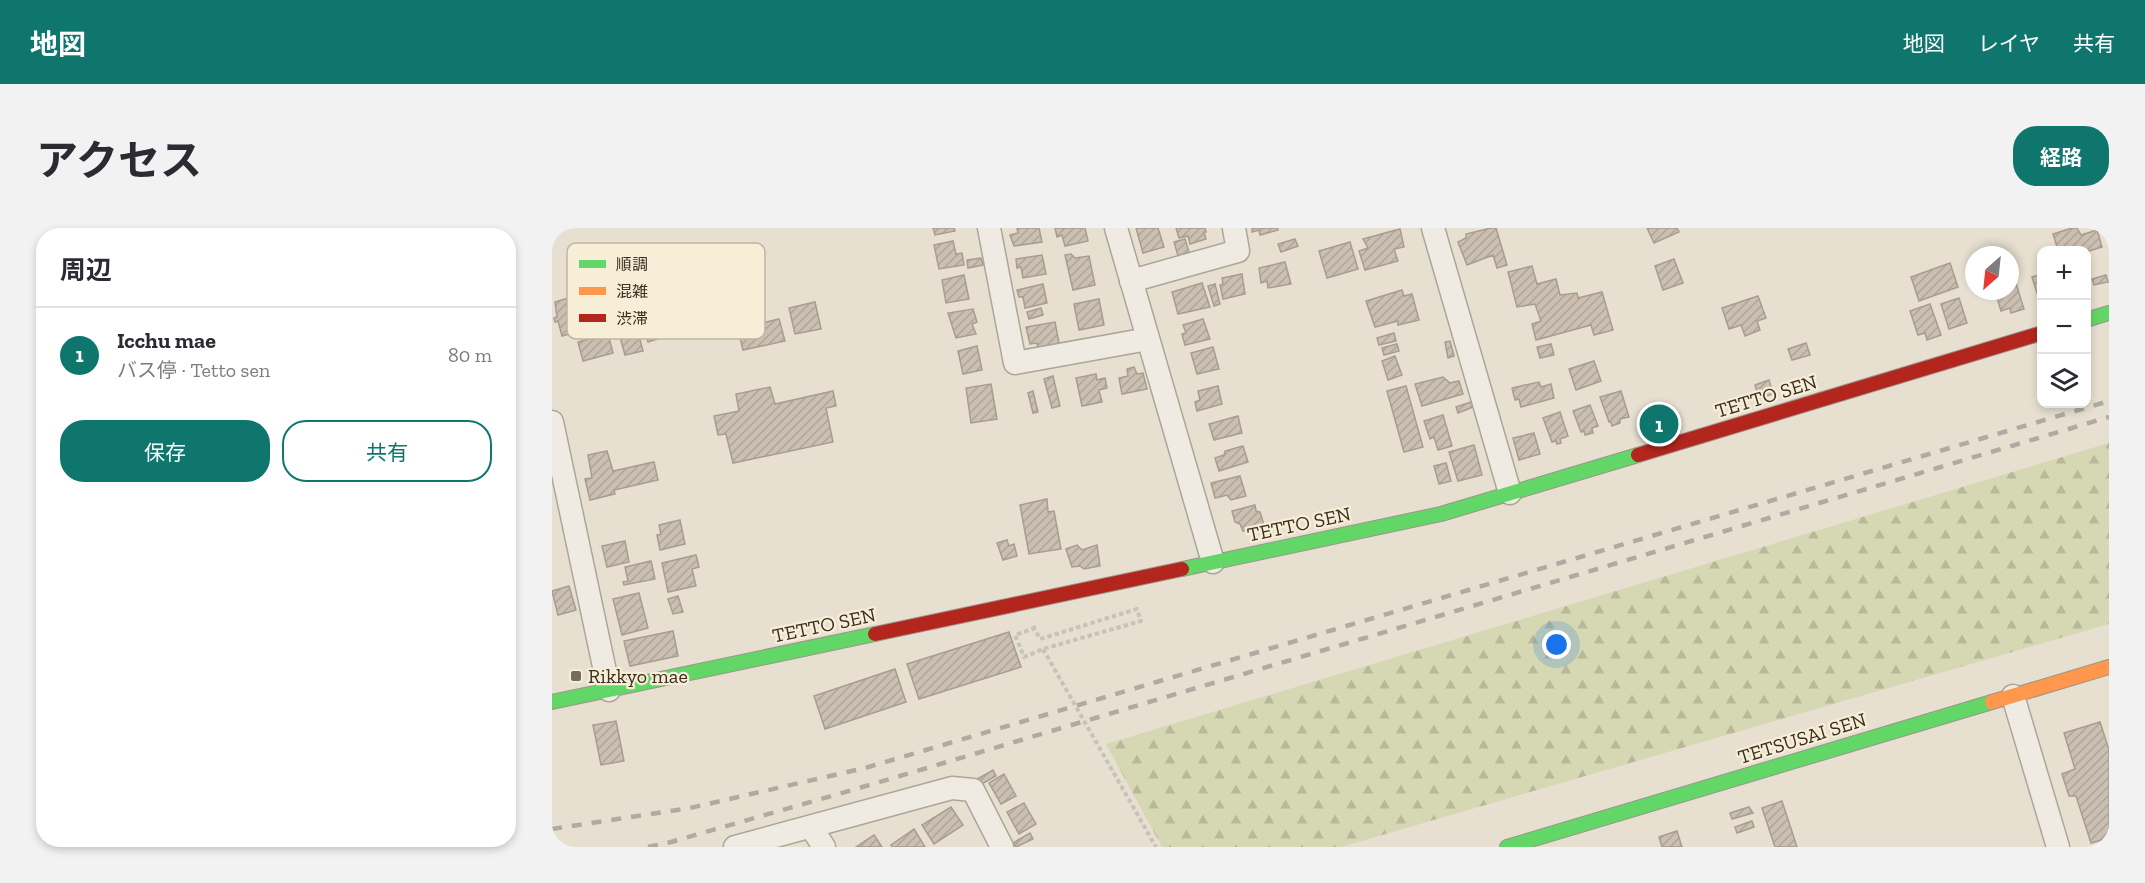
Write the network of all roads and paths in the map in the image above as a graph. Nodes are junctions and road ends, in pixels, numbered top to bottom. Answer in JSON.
{"nodes":[{"id":1,"x":989,"y":228,"type":"edge"},
{"id":2,"x":1116,"y":228,"type":"edge"},
{"id":3,"x":1234,"y":228,"type":"edge"},
{"id":4,"x":1433,"y":228,"type":"edge"},
{"id":5,"x":1131,"y":281,"type":"junction"},
{"id":6,"x":2109,"y":313,"type":"edge"},
{"id":7,"x":2091,"y":318,"type":"edge"},
{"id":8,"x":2037,"y":335,"type":"edge"},
{"id":9,"x":1148,"y":339,"type":"junction"},
{"id":10,"x":552,"y":422,"type":"edge"},
{"id":11,"x":1510,"y":493,"type":"junction"},
{"id":12,"x":1213,"y":562,"type":"junction"},
{"id":13,"x":1032,"y":622,"type":"dead end"},
{"id":14,"x":1035,"y":628,"type":"junction"},
{"id":15,"x":1043,"y":649,"type":"junction"},
{"id":16,"x":2109,"y":667,"type":"edge"},
{"id":17,"x":609,"y":690,"type":"junction"},
{"id":18,"x":2013,"y":696,"type":"junction"},
{"id":19,"x":552,"y":702,"type":"edge"},
{"id":20,"x":811,"y":826,"type":"junction"},
{"id":21,"x":735,"y":847,"type":"edge"},
{"id":22,"x":824,"y":847,"type":"edge"},
{"id":23,"x":1002,"y":847,"type":"edge"},
{"id":24,"x":1156,"y":847,"type":"edge"},
{"id":25,"x":1507,"y":847,"type":"edge"},
{"id":26,"x":2058,"y":847,"type":"edge"}],
"edges":[{"from":1,"to":9,"type":"street"},
{"from":2,"to":5,"type":"street"},
{"from":3,"to":5,"type":"street"},
{"from":4,"to":11,"type":"street"},
{"from":5,"to":9,"type":"street"},
{"from":6,"to":7,"type":"street"},
{"from":8,"to":11,"type":"street","name":"TETTO SEN"},
{"from":9,"to":12,"type":"street"},
{"from":10,"to":17,"type":"street"},
{"from":11,"to":12,"type":"street","name":"TETTO SEN"},
{"from":12,"to":17,"type":"street","name":"TETTO SEN"},
{"from":13,"to":14,"type":"path"},
{"from":14,"to":15,"type":"path"},
{"from":14,"to":15,"type":"path"},
{"from":15,"to":24,"type":"path","bridge":true},
{"from":16,"to":18,"type":"street","name":"TETSUSAI SEN"},
{"from":17,"to":19,"type":"street","name":"TETTO SEN"},
{"from":18,"to":25,"type":"street","name":"TETSUSAI SEN"},
{"from":18,"to":26,"type":"street"},
{"from":20,"to":21,"type":"street"},
{"from":20,"to":22,"type":"street"},
{"from":20,"to":23,"type":"street"}]}
